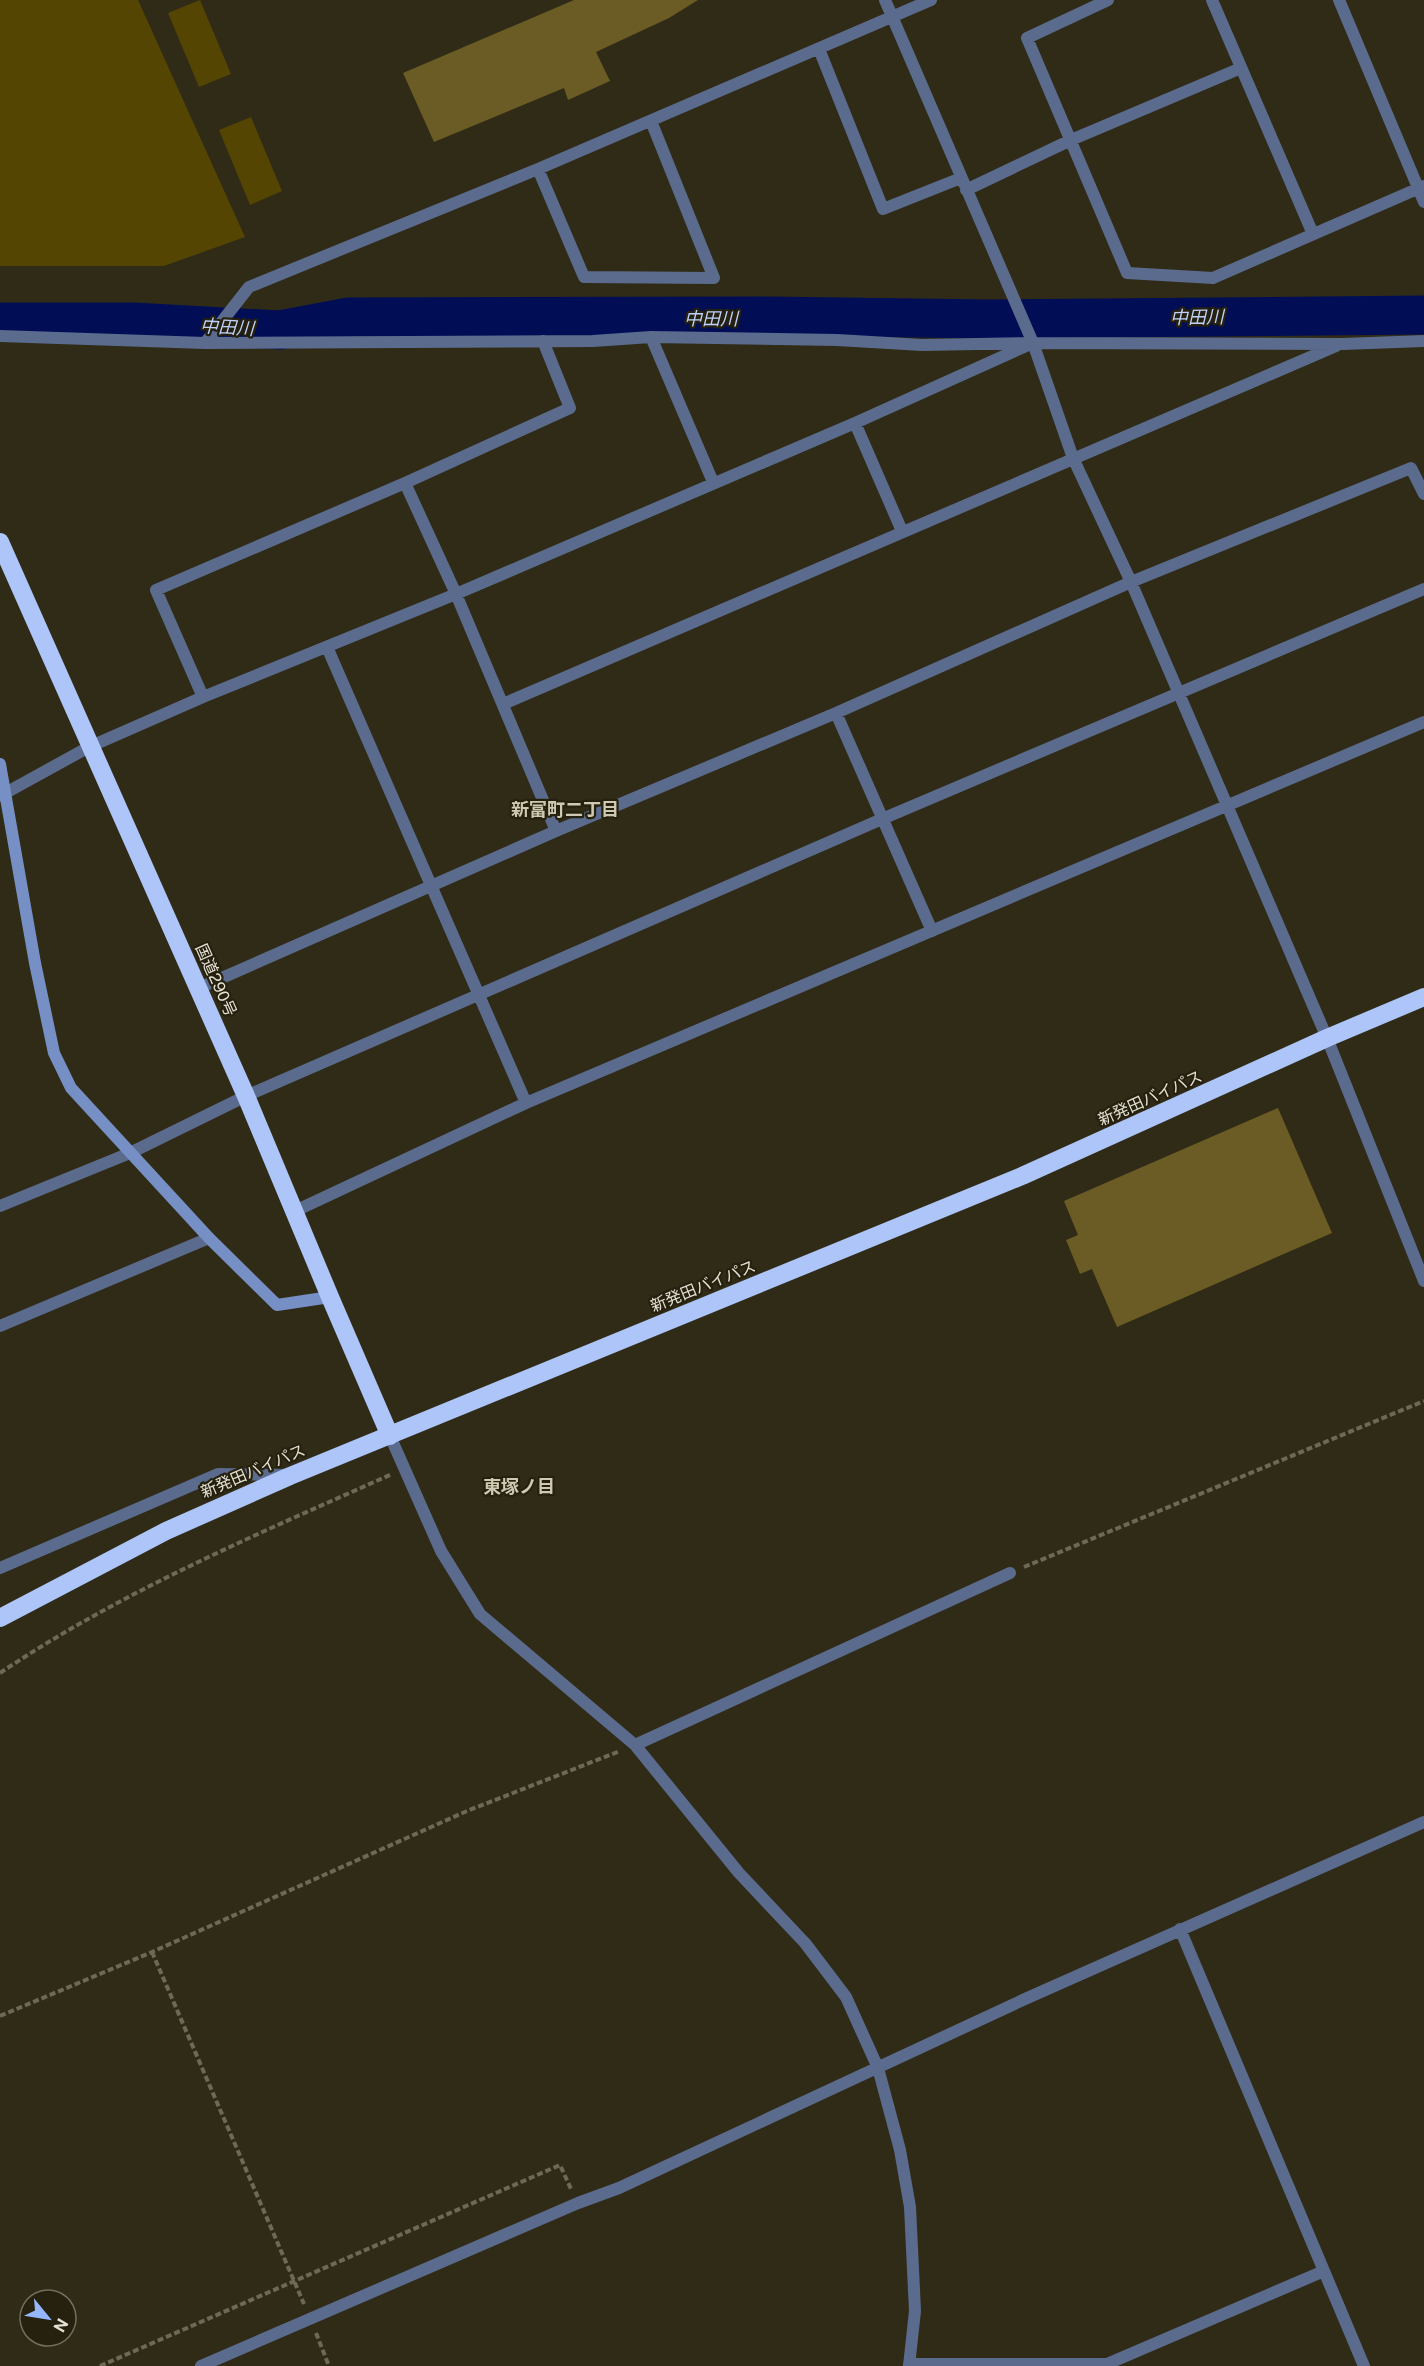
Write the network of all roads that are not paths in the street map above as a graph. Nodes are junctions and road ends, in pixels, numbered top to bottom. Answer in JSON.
{"nodes":[{"id":1,"x":885,"y":0,"type":"edge"},
{"id":2,"x":931,"y":0,"type":"edge"},
{"id":3,"x":1108,"y":0,"type":"edge"},
{"id":4,"x":1212,"y":0,"type":"edge"},
{"id":5,"x":1339,"y":0,"type":"edge"},
{"id":6,"x":892,"y":17,"type":"junction"},
{"id":7,"x":819,"y":49,"type":"junction"},
{"id":8,"x":1241,"y":68,"type":"junction"},
{"id":9,"x":651,"y":121,"type":"junction"},
{"id":10,"x":1071,"y":140,"type":"junction"},
{"id":11,"x":538,"y":169,"type":"junction"},
{"id":12,"x":964,"y":184,"type":"junction"},
{"id":13,"x":1421,"y":187,"type":"edge"},
{"id":14,"x":1424,"y":202,"type":"edge"},
{"id":15,"x":1313,"y":234,"type":"junction"},
{"id":16,"x":0,"y":336,"type":"edge"},
{"id":17,"x":651,"y":337,"type":"junction"},
{"id":18,"x":1030,"y":337,"type":"junction"},
{"id":19,"x":543,"y":341,"type":"junction"},
{"id":20,"x":1424,"y":341,"type":"edge"},
{"id":21,"x":205,"y":343,"type":"junction"},
{"id":22,"x":1343,"y":344,"type":"junction"},
{"id":23,"x":855,"y":423,"type":"junction"},
{"id":24,"x":1073,"y":458,"type":"junction"},
{"id":25,"x":713,"y":482,"type":"junction"},
{"id":26,"x":405,"y":483,"type":"junction"},
{"id":27,"x":1424,"y":494,"type":"edge"},
{"id":28,"x":902,"y":531,"type":"junction"},
{"id":29,"x":0,"y":542,"type":"edge"},
{"id":30,"x":1131,"y":582,"type":"junction"},
{"id":31,"x":1424,"y":589,"type":"edge"},
{"id":32,"x":456,"y":594,"type":"junction"},
{"id":33,"x":327,"y":647,"type":"junction"},
{"id":34,"x":1178,"y":694,"type":"junction"},
{"id":35,"x":203,"y":697,"type":"junction"},
{"id":36,"x":503,"y":704,"type":"junction"},
{"id":37,"x":836,"y":714,"type":"junction"},
{"id":38,"x":1424,"y":722,"type":"edge"},
{"id":39,"x":89,"y":747,"type":"junction"},
{"id":40,"x":0,"y":764,"type":"edge"},
{"id":41,"x":3,"y":795,"type":"edge"},
{"id":42,"x":1226,"y":806,"type":"junction"},
{"id":43,"x":882,"y":819,"type":"junction"},
{"id":44,"x":556,"y":831,"type":"junction"},
{"id":45,"x":430,"y":886,"type":"junction"},
{"id":46,"x":932,"y":931,"type":"junction"},
{"id":47,"x":199,"y":988,"type":"junction"},
{"id":48,"x":478,"y":996,"type":"junction"},
{"id":49,"x":1424,"y":997,"type":"edge"},
{"id":50,"x":1327,"y":1038,"type":"junction"},
{"id":51,"x":246,"y":1096,"type":"junction"},
{"id":52,"x":526,"y":1103,"type":"junction"},
{"id":53,"x":129,"y":1153,"type":"junction"},
{"id":54,"x":0,"y":1206,"type":"edge"},
{"id":55,"x":295,"y":1211,"type":"junction"},
{"id":56,"x":209,"y":1238,"type":"junction"},
{"id":57,"x":1424,"y":1281,"type":"edge"},
{"id":58,"x":330,"y":1297,"type":"junction"},
{"id":59,"x":0,"y":1326,"type":"edge"},
{"id":60,"x":390,"y":1436,"type":"junction"},
{"id":61,"x":290,"y":1476,"type":"junction"},
{"id":62,"x":0,"y":1568,"type":"edge"},
{"id":63,"x":1010,"y":1574,"type":"road end"},
{"id":64,"x":0,"y":1618,"type":"edge"},
{"id":65,"x":635,"y":1745,"type":"junction"},
{"id":66,"x":1424,"y":1822,"type":"edge"},
{"id":67,"x":1180,"y":1929,"type":"junction"},
{"id":68,"x":878,"y":2068,"type":"junction"},
{"id":69,"x":1324,"y":2271,"type":"junction"},
{"id":70,"x":909,"y":2365,"type":"edge"},
{"id":71,"x":201,"y":2366,"type":"edge"},
{"id":72,"x":1364,"y":2366,"type":"edge"}],
"edges":[{"from":1,"to":6,"type":"street"},
{"from":2,"to":6,"type":"street"},
{"from":3,"to":10,"type":"street"},
{"from":4,"to":8,"type":"street"},
{"from":5,"to":13,"type":"street"},
{"from":6,"to":7,"type":"street"},
{"from":6,"to":12,"type":"street"},
{"from":7,"to":9,"type":"street"},
{"from":7,"to":12,"type":"street"},
{"from":8,"to":10,"type":"street"},
{"from":8,"to":15,"type":"street"},
{"from":9,"to":11,"type":"street"},
{"from":9,"to":11,"type":"street"},
{"from":10,"to":12,"type":"street"},
{"from":10,"to":15,"type":"street"},
{"from":11,"to":21,"type":"street"},
{"from":12,"to":18,"type":"street"},
{"from":13,"to":14,"type":"street"},
{"from":13,"to":15,"type":"street"},
{"from":16,"to":21,"type":"street"},
{"from":17,"to":18,"type":"street"},
{"from":17,"to":19,"type":"street"},
{"from":17,"to":25,"type":"street"},
{"from":18,"to":22,"type":"street"},
{"from":18,"to":23,"type":"street"},
{"from":18,"to":24,"type":"street"},
{"from":19,"to":21,"type":"street"},
{"from":19,"to":26,"type":"street"},
{"from":20,"to":22,"type":"street"},
{"from":22,"to":24,"type":"street"},
{"from":23,"to":25,"type":"street"},
{"from":23,"to":28,"type":"street"},
{"from":24,"to":28,"type":"street"},
{"from":24,"to":30,"type":"street"},
{"from":25,"to":32,"type":"street"},
{"from":26,"to":32,"type":"street"},
{"from":26,"to":35,"type":"street"},
{"from":27,"to":30,"type":"street"},
{"from":28,"to":36,"type":"street"},
{"from":29,"to":39,"type":"highway","name":"国道290号"},
{"from":30,"to":34,"type":"street"},
{"from":30,"to":37,"type":"street"},
{"from":31,"to":34,"type":"street"},
{"from":32,"to":33,"type":"street"},
{"from":32,"to":36,"type":"street"},
{"from":33,"to":35,"type":"street"},
{"from":33,"to":45,"type":"street"},
{"from":34,"to":42,"type":"street"},
{"from":34,"to":43,"type":"street"},
{"from":35,"to":39,"type":"street"},
{"from":36,"to":44,"type":"street"},
{"from":37,"to":43,"type":"street"},
{"from":37,"to":44,"type":"street"},
{"from":38,"to":42,"type":"street"},
{"from":39,"to":41,"type":"street"},
{"from":39,"to":47,"type":"highway","name":"国道290号"},
{"from":40,"to":41,"type":"street"},
{"from":41,"to":53,"type":"street"},
{"from":42,"to":46,"type":"street"},
{"from":42,"to":50,"type":"street"},
{"from":43,"to":46,"type":"street"},
{"from":43,"to":48,"type":"street"},
{"from":44,"to":45,"type":"street"},
{"from":45,"to":47,"type":"street"},
{"from":45,"to":48,"type":"street"},
{"from":46,"to":52,"type":"street"},
{"from":47,"to":51,"type":"highway","name":"国道290号"},
{"from":48,"to":51,"type":"street"},
{"from":48,"to":52,"type":"street"},
{"from":49,"to":50,"type":"highway","name":"新発田バイパス"},
{"from":50,"to":57,"type":"street"},
{"from":50,"to":60,"type":"highway","name":"新発田バイパス"},
{"from":51,"to":53,"type":"street"},
{"from":51,"to":55,"type":"highway","name":"国道290号"},
{"from":52,"to":55,"type":"street"},
{"from":53,"to":54,"type":"street"},
{"from":53,"to":56,"type":"street"},
{"from":55,"to":58,"type":"highway","name":"国道290号"},
{"from":56,"to":58,"type":"street"},
{"from":56,"to":59,"type":"street"},
{"from":58,"to":60,"type":"highway","name":"国道290号"},
{"from":60,"to":61,"type":"highway","name":"新発田バイパス"},
{"from":60,"to":65,"type":"street"},
{"from":61,"to":62,"type":"street"},
{"from":61,"to":64,"type":"highway","name":"新発田バイパス"},
{"from":63,"to":65,"type":"street"},
{"from":65,"to":68,"type":"street"},
{"from":66,"to":67,"type":"street"},
{"from":67,"to":68,"type":"street"},
{"from":67,"to":69,"type":"street"},
{"from":68,"to":70,"type":"street"},
{"from":68,"to":71,"type":"street"},
{"from":69,"to":70,"type":"street"},
{"from":69,"to":72,"type":"street"}]}
